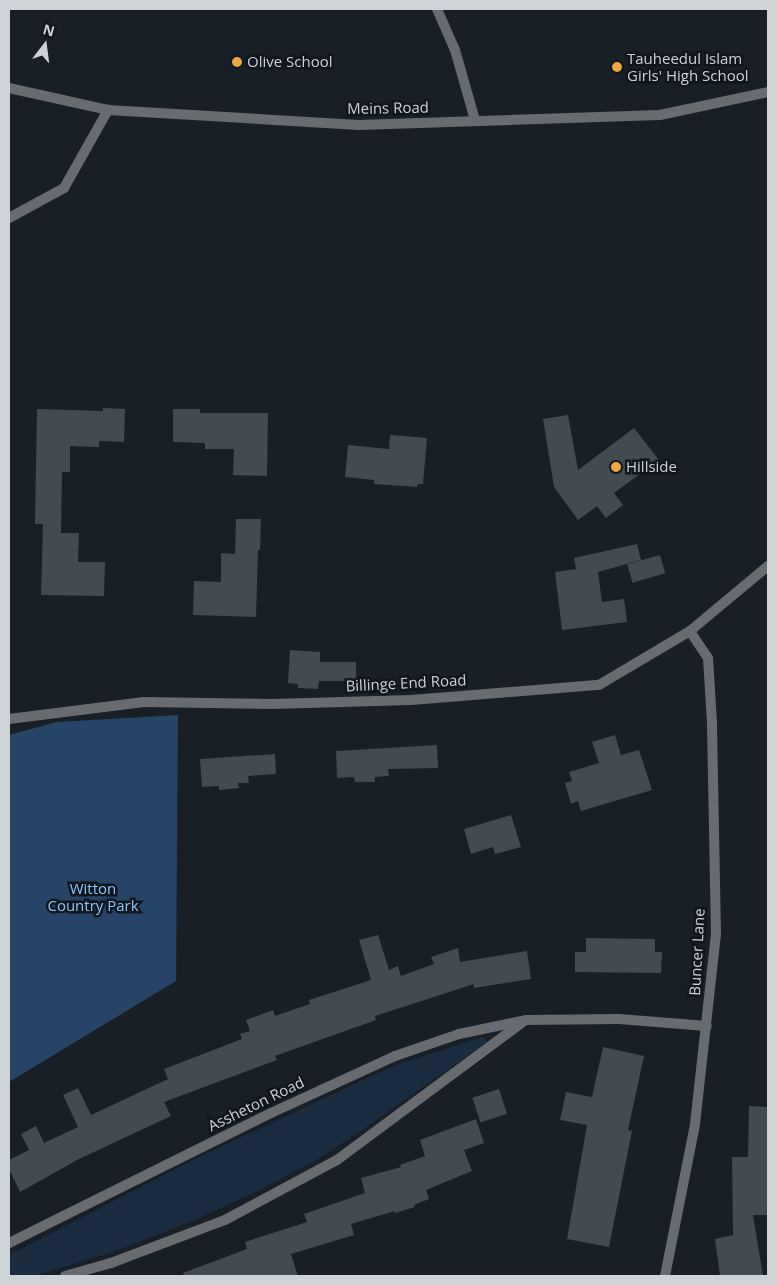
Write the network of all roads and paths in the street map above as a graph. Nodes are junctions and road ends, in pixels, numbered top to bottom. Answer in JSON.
{"nodes":[{"id":1,"x":437,"y":9,"type":"edge"},
{"id":2,"x":9,"y":88,"type":"edge"},
{"id":3,"x":768,"y":92,"type":"edge"},
{"id":4,"x":108,"y":110,"type":"junction"},
{"id":5,"x":475,"y":120,"type":"junction"},
{"id":6,"x":9,"y":218,"type":"edge"},
{"id":7,"x":768,"y":566,"type":"edge"},
{"id":8,"x":690,"y":631,"type":"junction"},
{"id":9,"x":9,"y":719,"type":"edge"},
{"id":10,"x":526,"y":1020,"type":"junction"},
{"id":11,"x":707,"y":1026,"type":"junction"},
{"id":12,"x":9,"y":1243,"type":"edge"},
{"id":13,"x":65,"y":1276,"type":"edge"},
{"id":14,"x":665,"y":1276,"type":"edge"}],
"edges":[{"from":1,"to":5,"type":"street"},
{"from":2,"to":4,"type":"street","name":"Meins Road"},
{"from":3,"to":5,"type":"street","name":"Meins Road"},
{"from":4,"to":5,"type":"street","name":"Meins Road"},
{"from":4,"to":6,"type":"street"},
{"from":7,"to":8,"type":"street","name":"Billinge End Road"},
{"from":8,"to":9,"type":"street","name":"Billinge End Road"},
{"from":8,"to":11,"type":"street","name":"Buncer Lane"},
{"from":10,"to":11,"type":"street","name":"Assheton Road"},
{"from":10,"to":12,"type":"street","name":"Assheton Road"},
{"from":10,"to":13,"type":"street"},
{"from":11,"to":14,"type":"street","name":"Buncer Lane"}]}
